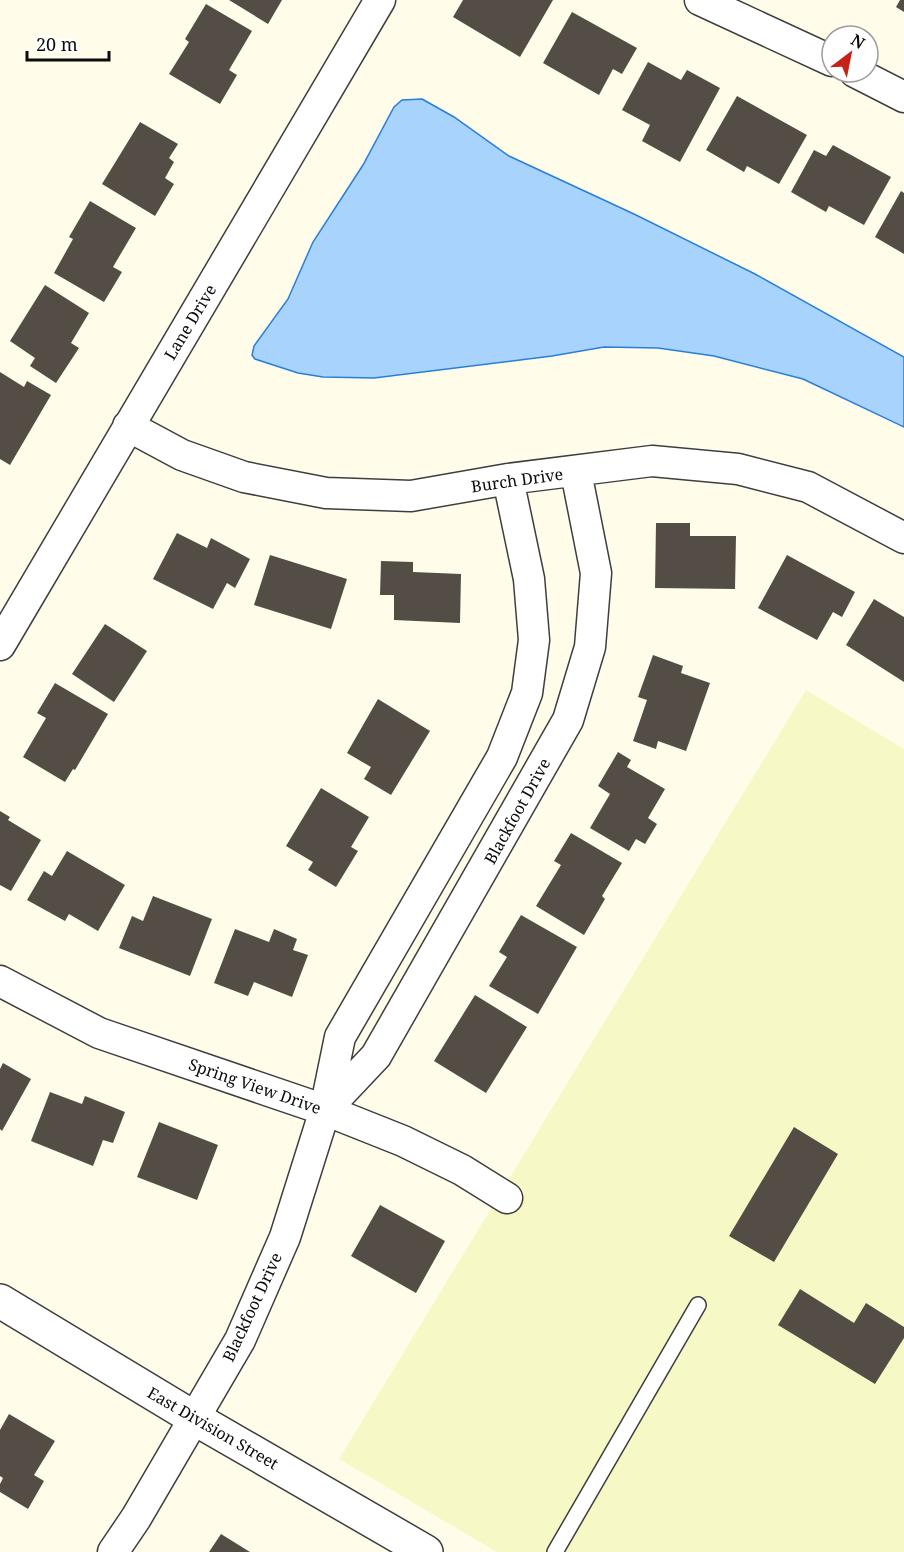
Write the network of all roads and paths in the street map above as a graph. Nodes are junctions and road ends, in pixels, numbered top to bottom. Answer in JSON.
{"nodes":[{"id":1,"x":380,"y":0,"type":"edge"},
{"id":2,"x":700,"y":0,"type":"edge"},
{"id":3,"x":820,"y":55,"type":"edge"},
{"id":4,"x":879,"y":84,"type":"edge"},
{"id":5,"x":904,"y":97,"type":"edge"},
{"id":6,"x":128,"y":426,"type":"junction"},
{"id":7,"x":576,"y":472,"type":"junction"},
{"id":8,"x":508,"y":479,"type":"junction"},
{"id":9,"x":904,"y":538,"type":"edge"},
{"id":10,"x":0,"y":645,"type":"edge"},
{"id":11,"x":0,"y":981,"type":"edge"},
{"id":12,"x":325,"y":1110,"type":"junction"},
{"id":13,"x":507,"y":1198,"type":"dead end"},
{"id":14,"x":0,"y":1301,"type":"edge"},
{"id":15,"x":698,"y":1305,"type":"dead end"},
{"id":16,"x":194,"y":1418,"type":"junction"},
{"id":17,"x":113,"y":1552,"type":"edge"},
{"id":18,"x":426,"y":1552,"type":"edge"},
{"id":19,"x":555,"y":1552,"type":"edge"}],
"edges":[{"from":1,"to":6,"type":"street","name":"Lane Drive"},
{"from":2,"to":3,"type":"street"},
{"from":4,"to":5,"type":"street"},
{"from":6,"to":8,"type":"street","name":"Burch Drive"},
{"from":6,"to":10,"type":"street","name":"Lane Drive"},
{"from":7,"to":8,"type":"street","name":"Burch Drive"},
{"from":7,"to":9,"type":"street","name":"Burch Drive"},
{"from":7,"to":12,"type":"street","name":"Blackfoot Drive"},
{"from":8,"to":12,"type":"street","name":"Blackfoot Drive"},
{"from":11,"to":12,"type":"street","name":"Spring View Drive"},
{"from":12,"to":13,"type":"street","name":"Spring View Drive"},
{"from":12,"to":16,"type":"street","name":"Blackfoot Drive"},
{"from":14,"to":16,"type":"street","name":"East Division Street"},
{"from":15,"to":19,"type":"lane"},
{"from":16,"to":17,"type":"street","name":"Blackfoot Drive"},
{"from":16,"to":18,"type":"street","name":"East Division Street"}]}
